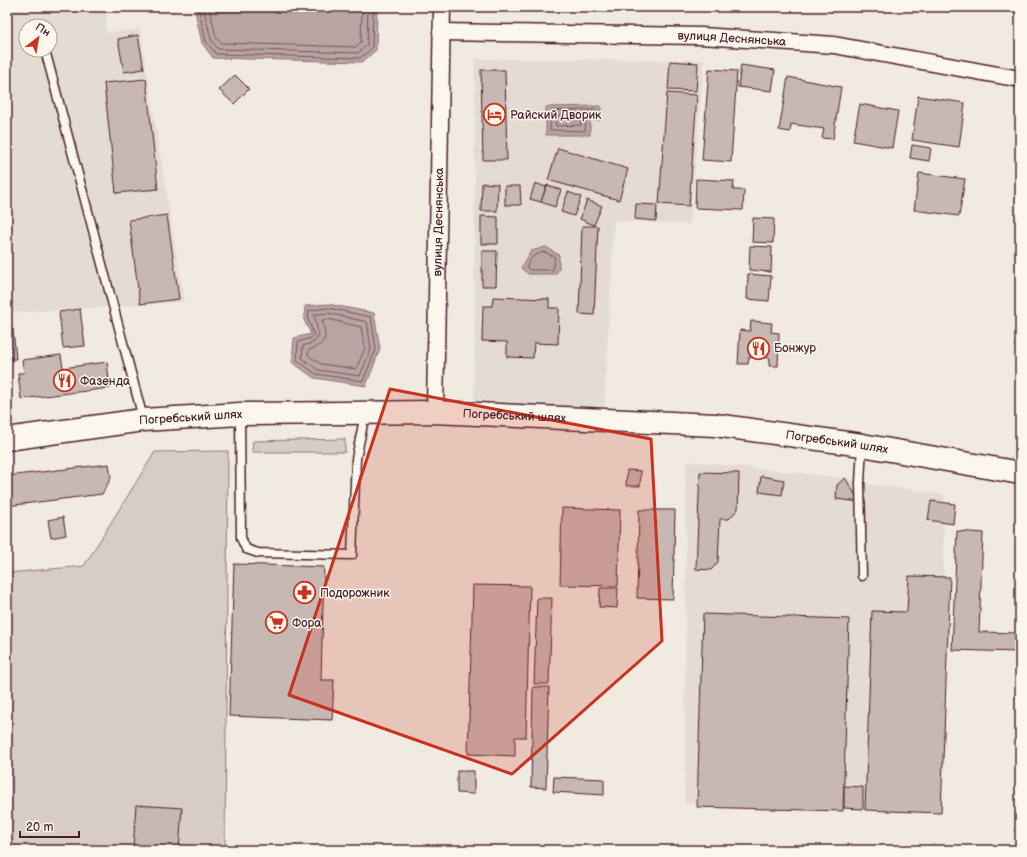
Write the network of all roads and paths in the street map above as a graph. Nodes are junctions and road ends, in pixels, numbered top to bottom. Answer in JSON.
{"nodes":[{"id":1,"x":442,"y":7,"type":"edge"},
{"id":2,"x":441,"y":32,"type":"junction"},
{"id":3,"x":47,"y":58,"type":"edge"},
{"id":4,"x":1020,"y":79,"type":"edge"},
{"id":5,"x":365,"y":412,"type":"junction"},
{"id":6,"x":435,"y":412,"type":"junction"},
{"id":7,"x":240,"y":414,"type":"junction"},
{"id":8,"x":143,"y":420,"type":"junction"},
{"id":9,"x":7,"y":439,"type":"edge"},
{"id":10,"x":862,"y":445,"type":"junction"},
{"id":11,"x":1020,"y":473,"type":"edge"},
{"id":12,"x":862,"y":576,"type":"dead end"}],
"edges":[{"from":1,"to":2,"type":"street","name":"вулиця Деснянська"},
{"from":2,"to":4,"type":"street","name":"вулиця Деснянська"},
{"from":2,"to":6,"type":"street","name":"вулиця Деснянська"},
{"from":3,"to":8,"type":"lane"},
{"from":5,"to":6,"type":"main road","name":"Погребський шлях"},
{"from":5,"to":7,"type":"main road","name":"Погребський шлях"},
{"from":5,"to":7,"type":"lane"},
{"from":6,"to":10,"type":"main road","name":"Погребський шлях"},
{"from":7,"to":8,"type":"main road","name":"Погребський шлях"},
{"from":8,"to":9,"type":"main road","name":"Погребський шлях"},
{"from":10,"to":11,"type":"main road","name":"Погребський шлях"},
{"from":10,"to":12,"type":"lane"}]}
